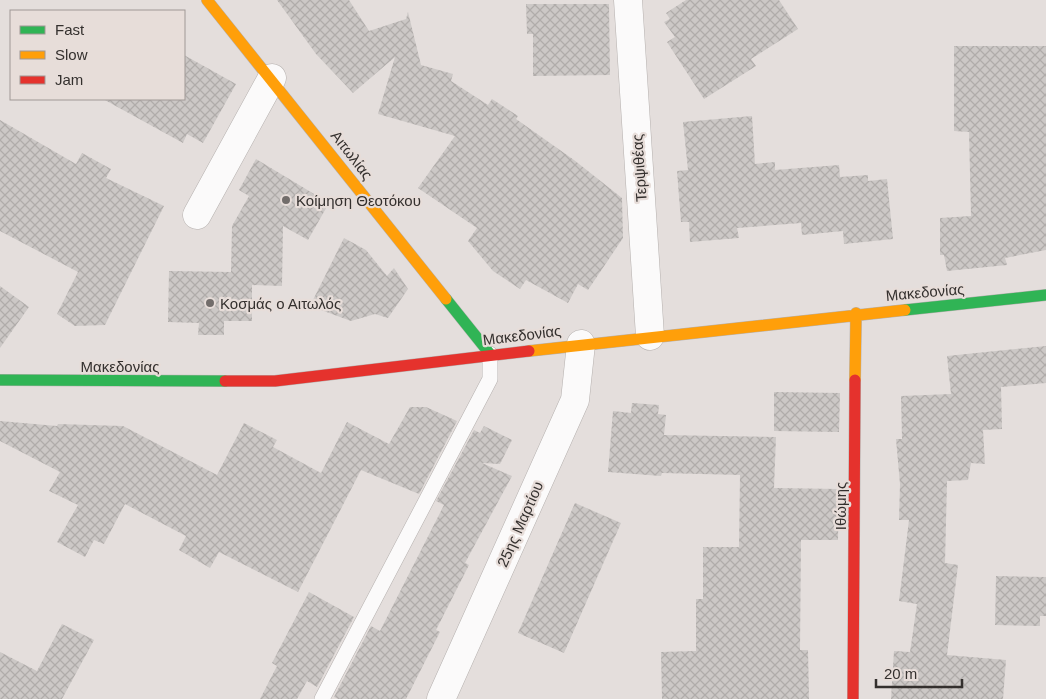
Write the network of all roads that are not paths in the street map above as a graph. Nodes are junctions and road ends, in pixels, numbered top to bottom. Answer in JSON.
{"nodes":[{"id":1,"x":207,"y":0,"type":"edge"},
{"id":2,"x":628,"y":0,"type":"edge"},
{"id":3,"x":272,"y":78,"type":"junction"},
{"id":4,"x":197,"y":215,"type":"dead end"},
{"id":5,"x":1046,"y":295,"type":"edge"},
{"id":6,"x":856,"y":313,"type":"junction"},
{"id":7,"x":650,"y":336,"type":"junction"},
{"id":8,"x":581,"y":344,"type":"junction"},
{"id":9,"x":490,"y":354,"type":"junction"},
{"id":10,"x":0,"y":380,"type":"edge"},
{"id":11,"x":322,"y":699,"type":"edge"},
{"id":12,"x":441,"y":699,"type":"edge"},
{"id":13,"x":853,"y":699,"type":"edge"}],
"edges":[{"from":1,"to":3,"type":"street","name":"Αιτωλίας"},
{"from":2,"to":7,"type":"street","name":"Τερψιθέας"},
{"from":3,"to":4,"type":"street"},
{"from":3,"to":9,"type":"street","name":"Αιτωλίας"},
{"from":5,"to":6,"type":"street","name":"Μακεδονίας"},
{"from":6,"to":7,"type":"street","name":"Μακεδονίας"},
{"from":6,"to":13,"type":"street","name":"Ιθώμης"},
{"from":7,"to":8,"type":"street","name":"Μακεδονίας"},
{"from":8,"to":9,"type":"street","name":"Μακεδονίας"},
{"from":8,"to":12,"type":"street","name":"25ης Μαρτίου"},
{"from":9,"to":10,"type":"street","name":"Μακεδονίας"},
{"from":9,"to":11,"type":"lane"}]}
